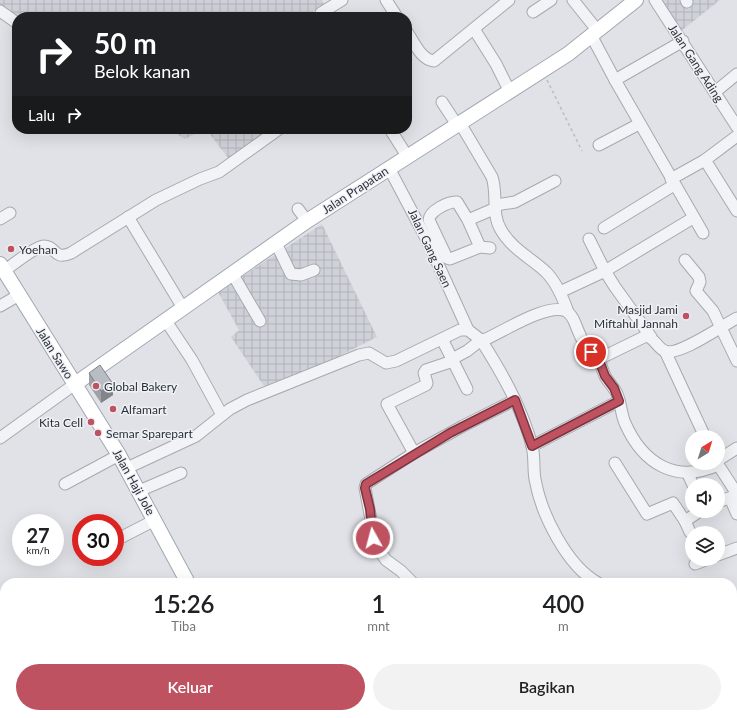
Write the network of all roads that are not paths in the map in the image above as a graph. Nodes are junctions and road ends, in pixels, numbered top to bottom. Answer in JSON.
{"nodes":[{"id":1,"x":342,"y":0,"type":"edge"},
{"id":2,"x":386,"y":0,"type":"edge"},
{"id":3,"x":509,"y":0,"type":"edge"},
{"id":4,"x":551,"y":0,"type":"edge"},
{"id":5,"x":573,"y":0,"type":"edge"},
{"id":6,"x":636,"y":0,"type":"edge"},
{"id":7,"x":655,"y":0,"type":"edge"},
{"id":8,"x":0,"y":11,"type":"edge"},
{"id":9,"x":324,"y":12,"type":"edge"},
{"id":10,"x":394,"y":12,"type":"edge"},
{"id":11,"x":533,"y":12,"type":"dead end"},
{"id":12,"x":12,"y":19,"type":"edge"},
{"id":13,"x":474,"y":29,"type":"junction"},
{"id":14,"x":594,"y":32,"type":"junction"},
{"id":15,"x":683,"y":41,"type":"junction"},
{"id":16,"x":412,"y":46,"type":"edge"},
{"id":17,"x":737,"y":74,"type":"edge"},
{"id":18,"x":614,"y":80,"type":"junction"},
{"id":19,"x":510,"y":92,"type":"junction"},
{"id":20,"x":715,"y":92,"type":"junction"},
{"id":21,"x":442,"y":102,"type":"dead end"},
{"id":22,"x":459,"y":124,"type":"junction"},
{"id":23,"x":639,"y":124,"type":"junction"},
{"id":24,"x":737,"y":126,"type":"edge"},
{"id":25,"x":272,"y":134,"type":"edge"},
{"id":26,"x":393,"y":134,"type":"edge"},
{"id":27,"x":737,"y":136,"type":"edge"},
{"id":28,"x":599,"y":145,"type":"dead end"},
{"id":29,"x":407,"y":156,"type":"junction"},
{"id":30,"x":705,"y":160,"type":"junction"},
{"id":31,"x":390,"y":168,"type":"junction"},
{"id":32,"x":555,"y":181,"type":"dead end"},
{"id":33,"x":672,"y":182,"type":"junction"},
{"id":34,"x":496,"y":207,"type":"junction"},
{"id":35,"x":298,"y":209,"type":"dead end"},
{"id":36,"x":737,"y":211,"type":"edge"},
{"id":37,"x":128,"y":217,"type":"junction"},
{"id":38,"x":693,"y":218,"type":"junction"},
{"id":39,"x":468,"y":220,"type":"junction"},
{"id":40,"x":307,"y":221,"type":"junction"},
{"id":41,"x":604,"y":228,"type":"dead end"},
{"id":42,"x":703,"y":234,"type":"dead end"},
{"id":43,"x":589,"y":239,"type":"dead end"},
{"id":44,"x":276,"y":243,"type":"junction"},
{"id":45,"x":685,"y":260,"type":"dead end"},
{"id":46,"x":2,"y":267,"type":"edge"},
{"id":47,"x":314,"y":270,"type":"dead end"},
{"id":48,"x":605,"y":270,"type":"junction"},
{"id":49,"x":232,"y":273,"type":"junction"},
{"id":50,"x":560,"y":292,"type":"junction"},
{"id":51,"x":19,"y":295,"type":"junction"},
{"id":52,"x":0,"y":306,"type":"edge"},
{"id":53,"x":183,"y":308,"type":"junction"},
{"id":54,"x":568,"y":312,"type":"junction"},
{"id":55,"x":737,"y":318,"type":"edge"},
{"id":56,"x":166,"y":321,"type":"junction"},
{"id":57,"x":260,"y":321,"type":"dead end"},
{"id":58,"x":721,"y":326,"type":"junction"},
{"id":59,"x":468,"y":330,"type":"junction"},
{"id":60,"x":651,"y":337,"type":"junction"},
{"id":61,"x":442,"y":339,"type":"junction"},
{"id":62,"x":481,"y":340,"type":"junction"},
{"id":63,"x":665,"y":351,"type":"junction"},
{"id":64,"x":597,"y":355,"type":"junction"},
{"id":65,"x":452,"y":360,"type":"junction"},
{"id":66,"x":737,"y":361,"type":"edge"},
{"id":67,"x":75,"y":384,"type":"junction"},
{"id":68,"x":467,"y":389,"type":"dead end"},
{"id":69,"x":515,"y":400,"type":"junction"},
{"id":70,"x":619,"y":401,"type":"junction"},
{"id":71,"x":222,"y":415,"type":"junction"},
{"id":72,"x":702,"y":430,"type":"edge"},
{"id":73,"x":0,"y":438,"type":"edge"},
{"id":74,"x":532,"y":446,"type":"junction"},
{"id":75,"x":737,"y":448,"type":"edge"},
{"id":76,"x":414,"y":453,"type":"junction"},
{"id":77,"x":119,"y":455,"type":"junction"},
{"id":78,"x":725,"y":457,"type":"edge"},
{"id":79,"x":615,"y":463,"type":"dead end"},
{"id":80,"x":127,"y":468,"type":"junction"},
{"id":81,"x":702,"y":470,"type":"edge"},
{"id":82,"x":722,"y":470,"type":"edge"},
{"id":83,"x":181,"y":473,"type":"dead end"},
{"id":84,"x":688,"y":474,"type":"junction"},
{"id":85,"x":690,"y":478,"type":"edge"},
{"id":86,"x":65,"y":484,"type":"dead end"},
{"id":87,"x":140,"y":491,"type":"junction"},
{"id":88,"x":735,"y":495,"type":"edge"},
{"id":89,"x":725,"y":499,"type":"edge"},
{"id":90,"x":737,"y":514,"type":"edge"},
{"id":91,"x":690,"y":518,"type":"edge"},
{"id":92,"x":155,"y":520,"type":"junction"},
{"id":93,"x":685,"y":521,"type":"junction"},
{"id":94,"x":687,"y":526,"type":"edge"},
{"id":95,"x":124,"y":536,"type":"edge"},
{"id":96,"x":737,"y":548,"type":"edge"},
{"id":97,"x":725,"y":552,"type":"edge"},
{"id":98,"x":185,"y":578,"type":"edge"},
{"id":99,"x":408,"y":578,"type":"edge"},
{"id":100,"x":591,"y":578,"type":"edge"}],
"edges":[{"from":1,"to":9,"type":"street"},
{"from":2,"to":10,"type":"street"},
{"from":3,"to":13,"type":"street"},
{"from":4,"to":11,"type":"street"},
{"from":5,"to":14,"type":"street"},
{"from":6,"to":14,"type":"main road","name":"Jalan Prapatan"},
{"from":7,"to":15,"type":"street","name":"Jalan Gang Ading"},
{"from":8,"to":12,"type":"street"},
{"from":13,"to":16,"type":"street"},
{"from":13,"to":19,"type":"street"},
{"from":14,"to":18,"type":"street"},
{"from":14,"to":19,"type":"main road","name":"Jalan Prapatan"},
{"from":15,"to":18,"type":"street"},
{"from":15,"to":20,"type":"street","name":"Jalan Gang Ading"},
{"from":17,"to":20,"type":"street"},
{"from":18,"to":23,"type":"street"},
{"from":19,"to":22,"type":"main road","name":"Jalan Prapatan"},
{"from":20,"to":24,"type":"street","name":"Jalan Gang Ading"},
{"from":21,"to":22,"type":"street"},
{"from":22,"to":29,"type":"main road","name":"Jalan Prapatan"},
{"from":22,"to":34,"type":"street"},
{"from":23,"to":28,"type":"street"},
{"from":23,"to":33,"type":"street"},
{"from":25,"to":37,"type":"street"},
{"from":26,"to":29,"type":"street"},
{"from":27,"to":30,"type":"street"},
{"from":29,"to":31,"type":"main road","name":"Jalan Prapatan"},
{"from":30,"to":33,"type":"street"},
{"from":30,"to":36,"type":"street"},
{"from":31,"to":40,"type":"main road","name":"Jalan Prapatan"},
{"from":31,"to":59,"type":"street","name":"Jalan Gang Saen"},
{"from":32,"to":34,"type":"street"},
{"from":33,"to":38,"type":"street"},
{"from":33,"to":41,"type":"street"},
{"from":34,"to":39,"type":"street"},
{"from":34,"to":50,"type":"street"},
{"from":35,"to":40,"type":"street"},
{"from":37,"to":46,"type":"street"},
{"from":37,"to":53,"type":"street"},
{"from":38,"to":42,"type":"street"},
{"from":38,"to":48,"type":"street"},
{"from":39,"to":39,"type":"street"},
{"from":40,"to":44,"type":"main road","name":"Jalan Prapatan"},
{"from":43,"to":48,"type":"street"},
{"from":44,"to":47,"type":"street"},
{"from":44,"to":49,"type":"main road","name":"Jalan Prapatan"},
{"from":45,"to":58,"type":"street"},
{"from":46,"to":51,"type":"main road","name":"Jalan Sawo"},
{"from":48,"to":50,"type":"street"},
{"from":48,"to":60,"type":"street"},
{"from":49,"to":53,"type":"main road","name":"Jalan Prapatan"},
{"from":49,"to":57,"type":"street"},
{"from":50,"to":54,"type":"street"},
{"from":51,"to":52,"type":"street"},
{"from":51,"to":67,"type":"main road","name":"Jalan Sawo"},
{"from":53,"to":56,"type":"main road","name":"Jalan Prapatan"},
{"from":54,"to":62,"type":"street"},
{"from":54,"to":64,"type":"street"},
{"from":55,"to":58,"type":"street"},
{"from":56,"to":67,"type":"main road","name":"Jalan Prapatan"},
{"from":56,"to":71,"type":"street"},
{"from":58,"to":63,"type":"street"},
{"from":58,"to":66,"type":"street"},
{"from":59,"to":61,"type":"street"},
{"from":59,"to":62,"type":"street"},
{"from":60,"to":63,"type":"street"},
{"from":60,"to":64,"type":"street"},
{"from":61,"to":65,"type":"street"},
{"from":61,"to":71,"type":"street"},
{"from":62,"to":65,"type":"street"},
{"from":62,"to":69,"type":"street"},
{"from":63,"to":72,"type":"street"},
{"from":64,"to":70,"type":"street"},
{"from":65,"to":68,"type":"street"},
{"from":65,"to":76,"type":"street"},
{"from":67,"to":73,"type":"street","name":"Jalan Sawo"},
{"from":67,"to":77,"type":"main road","name":"Jalan Haji Jole"},
{"from":69,"to":74,"type":"street"},
{"from":69,"to":76,"type":"street"},
{"from":70,"to":74,"type":"street"},
{"from":70,"to":84,"type":"street"},
{"from":71,"to":80,"type":"street"},
{"from":74,"to":100,"type":"street"},
{"from":75,"to":78,"type":"street"},
{"from":76,"to":99,"type":"street"},
{"from":77,"to":80,"type":"main road","name":"Jalan Haji Jole"},
{"from":77,"to":86,"type":"street"},
{"from":79,"to":93,"type":"street"},
{"from":80,"to":87,"type":"main road","name":"Jalan Haji Jole"},
{"from":81,"to":84,"type":"street"},
{"from":82,"to":88,"type":"street"},
{"from":83,"to":87,"type":"street"},
{"from":84,"to":85,"type":"street"},
{"from":87,"to":92,"type":"main road","name":"Jalan Haji Jole"},
{"from":88,"to":89,"type":"street"},
{"from":88,"to":90,"type":"street"},
{"from":91,"to":93,"type":"street"},
{"from":92,"to":95,"type":"street"},
{"from":92,"to":98,"type":"main road","name":"Jalan Haji Jole"},
{"from":93,"to":94,"type":"street"},
{"from":96,"to":97,"type":"street"}]}
